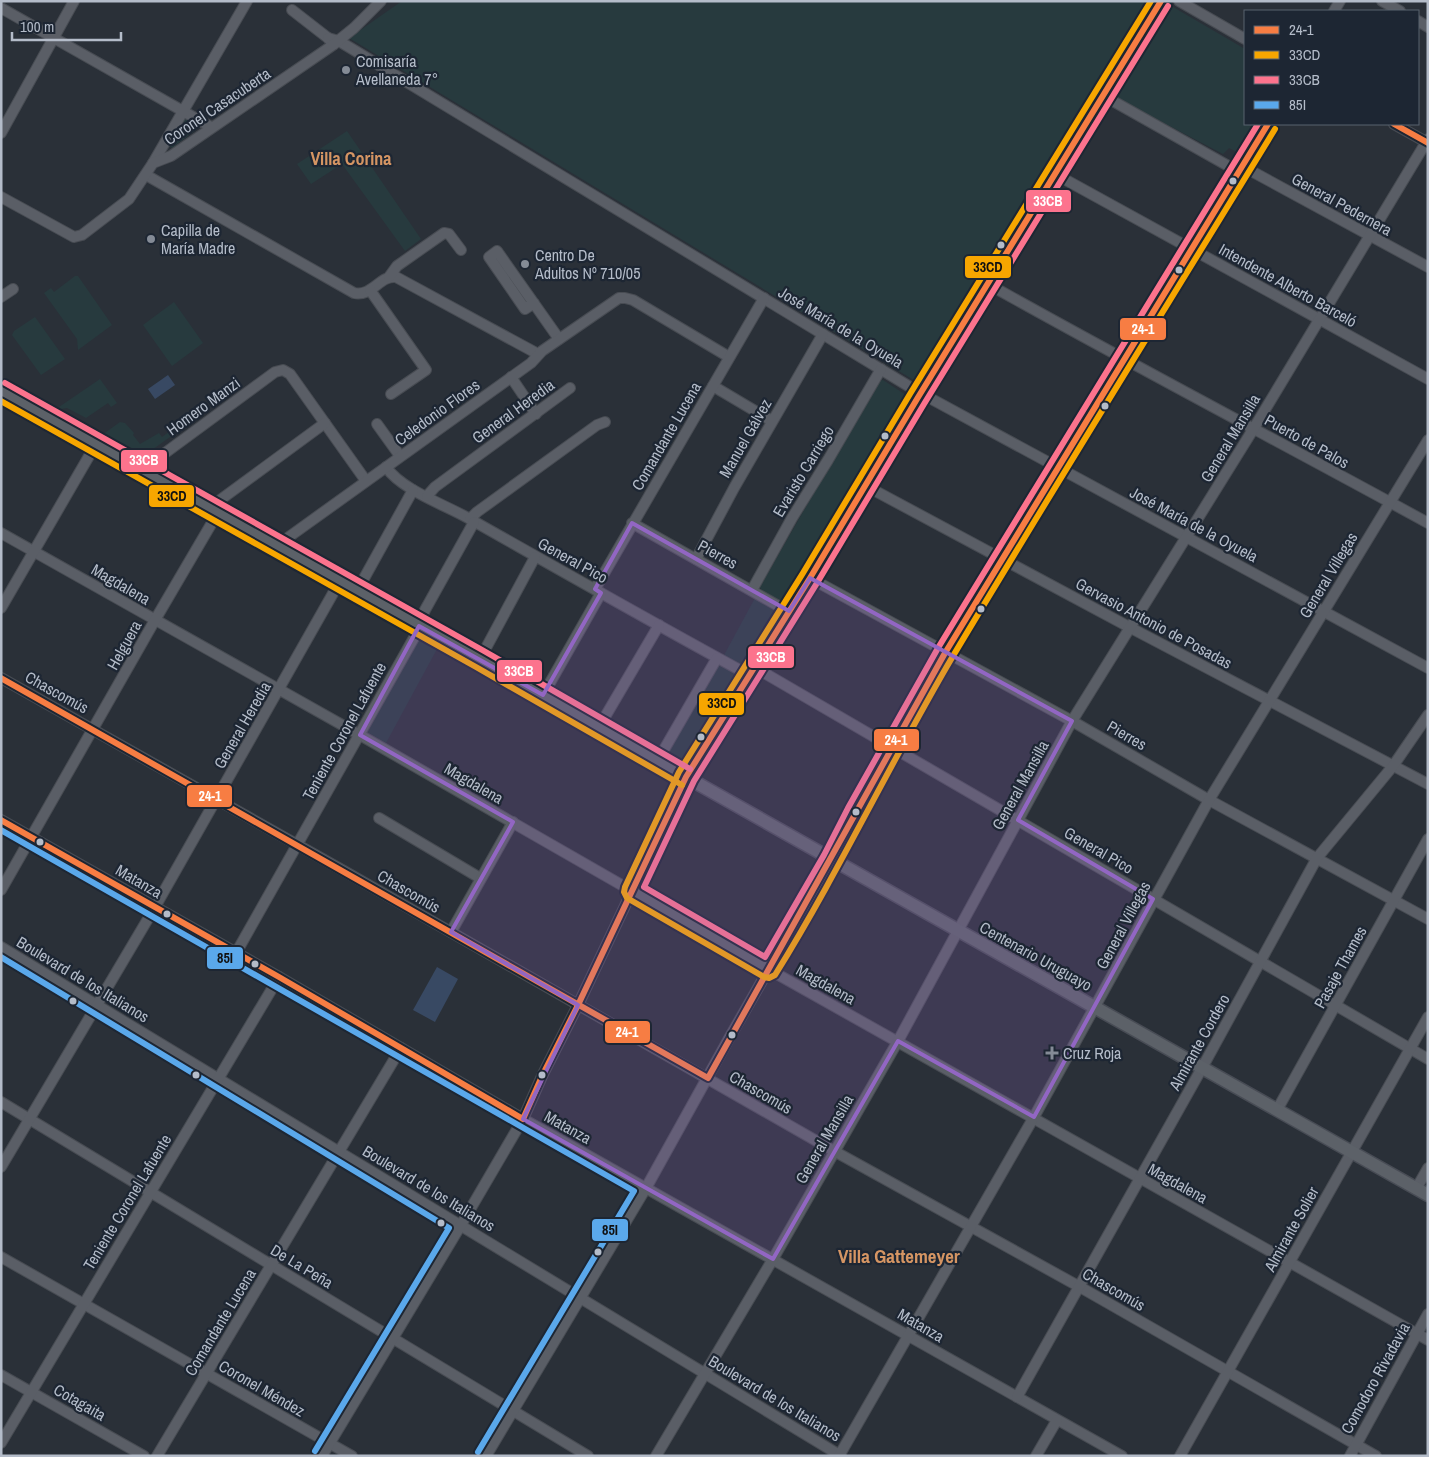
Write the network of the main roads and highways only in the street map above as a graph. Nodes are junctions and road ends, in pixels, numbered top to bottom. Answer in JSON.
{"nodes":[{"id":1,"x":1,"y":391,"type":"edge"},
{"id":2,"x":1422,"y":1192,"type":"edge"}],
"edges":[{"from":1,"to":2,"type":"main road","name":"Centenario Uruguayo"}]}
